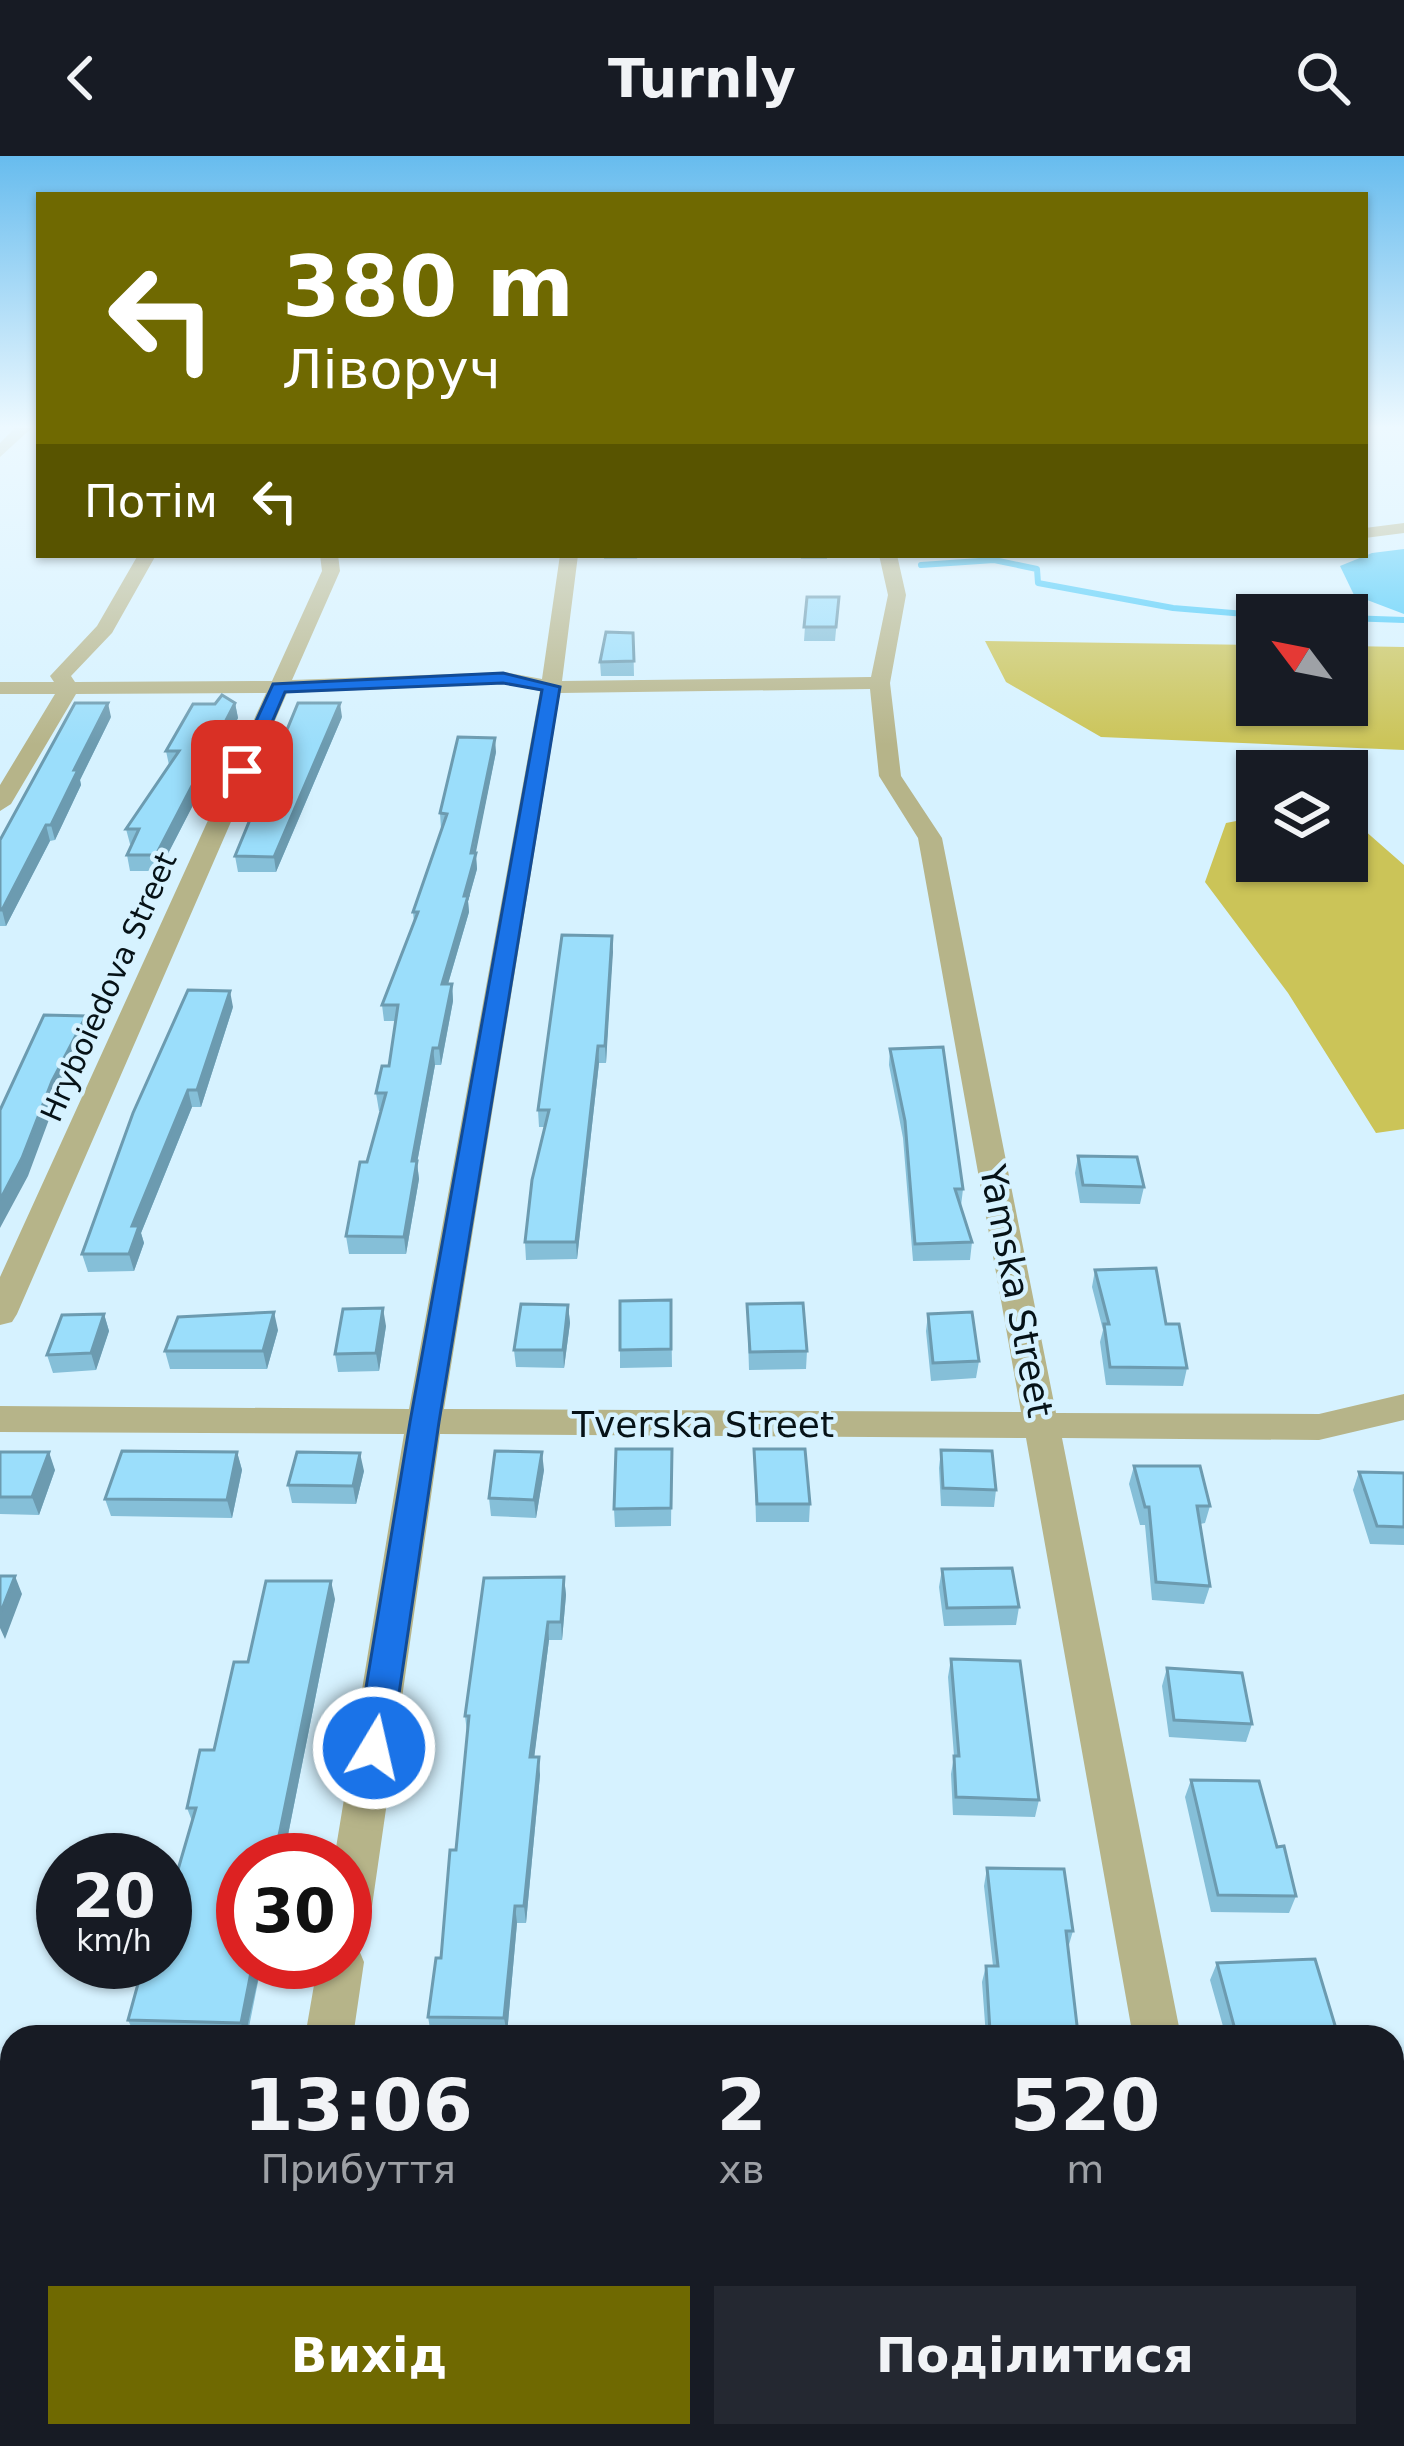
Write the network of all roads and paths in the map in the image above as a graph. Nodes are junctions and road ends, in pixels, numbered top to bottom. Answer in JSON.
{"nodes":[{"id":1,"x":145,"y":558,"type":"edge"},
{"id":2,"x":329,"y":558,"type":"edge"},
{"id":3,"x":569,"y":558,"type":"edge"},
{"id":4,"x":889,"y":558,"type":"edge"},
{"id":5,"x":880,"y":683,"type":"junction"},
{"id":6,"x":279,"y":687,"type":"junction"},
{"id":7,"x":551,"y":687,"type":"junction"},
{"id":8,"x":0,"y":688,"type":"edge"},
{"id":9,"x":68,"y":688,"type":"junction"},
{"id":10,"x":0,"y":804,"type":"edge"},
{"id":11,"x":0,"y":1314,"type":"edge"},
{"id":12,"x":1404,"y":1406,"type":"edge"},
{"id":13,"x":0,"y":1419,"type":"edge"},
{"id":14,"x":424,"y":1422,"type":"junction"},
{"id":15,"x":1043,"y":1426,"type":"junction"},
{"id":16,"x":361,"y":1833,"type":"edge"},
{"id":17,"x":337,"y":1989,"type":"edge"},
{"id":18,"x":331,"y":2025,"type":"edge"},
{"id":19,"x":1155,"y":2025,"type":"edge"}],
"edges":[{"from":1,"to":9,"type":"street"},
{"from":2,"to":6,"type":"street","name":"Hryboiedova Street"},
{"from":3,"to":7,"type":"street"},
{"from":4,"to":5,"type":"street","name":"Yamska Street"},
{"from":5,"to":7,"type":"street"},
{"from":5,"to":15,"type":"street","name":"Yamska Street"},
{"from":6,"to":7,"type":"street"},
{"from":6,"to":9,"type":"street"},
{"from":6,"to":11,"type":"street","name":"Hryboiedova Street"},
{"from":7,"to":14,"type":"street"},
{"from":8,"to":9,"type":"street"},
{"from":9,"to":10,"type":"street"},
{"from":12,"to":15,"type":"street","name":"Tverska Street"},
{"from":13,"to":14,"type":"street","name":"Tverska Street"},
{"from":14,"to":15,"type":"street","name":"Tverska Street"},
{"from":14,"to":16,"type":"street"},
{"from":15,"to":19,"type":"street","name":"Yamska Street"},
{"from":17,"to":18,"type":"street"}]}
